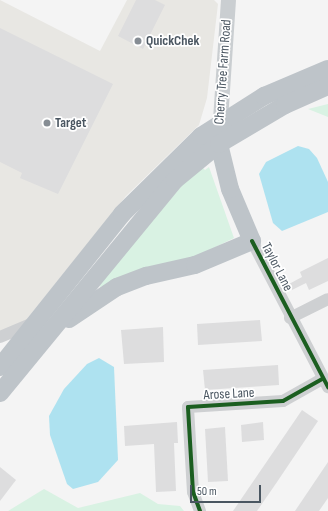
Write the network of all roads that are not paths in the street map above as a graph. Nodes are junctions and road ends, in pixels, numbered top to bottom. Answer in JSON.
{"nodes":[{"id":1,"x":228,"y":0,"type":"edge"},
{"id":2,"x":328,"y":69,"type":"edge"},
{"id":3,"x":328,"y":86,"type":"edge"},
{"id":4,"x":218,"y":122,"type":"junction"},
{"id":5,"x":219,"y":144,"type":"junction"},
{"id":6,"x":252,"y":241,"type":"junction"},
{"id":7,"x":328,"y":299,"type":"edge"},
{"id":8,"x":290,"y":318,"type":"junction"},
{"id":9,"x":34,"y":323,"type":"junction"},
{"id":10,"x":0,"y":337,"type":"edge"},
{"id":11,"x":39,"y":343,"type":"junction"},
{"id":12,"x":5,"y":365,"type":"edge"},
{"id":13,"x":325,"y":383,"type":"edge"},
{"id":14,"x":0,"y":393,"type":"edge"},
{"id":15,"x":200,"y":511,"type":"edge"}],
"edges":[{"from":1,"to":4,"type":"main road","name":"Cherry Tree Farm Road"},
{"from":2,"to":4,"type":"highway"},
{"from":3,"to":5,"type":"highway"},
{"from":4,"to":5,"type":"main road","name":"Cherry Tree Farm Road"},
{"from":4,"to":9,"type":"highway"},
{"from":5,"to":6,"type":"highway"},
{"from":5,"to":11,"type":"highway"},
{"from":6,"to":8,"type":"street","name":"Taylor Lane"},
{"from":6,"to":11,"type":"highway"},
{"from":7,"to":8,"type":"street"},
{"from":8,"to":13,"type":"street","name":"Taylor Lane"},
{"from":9,"to":10,"type":"street"},
{"from":9,"to":12,"type":"highway"},
{"from":11,"to":12,"type":"highway"},
{"from":12,"to":14,"type":"highway"},
{"from":13,"to":15,"type":"street","name":"Arose Lane"}]}
